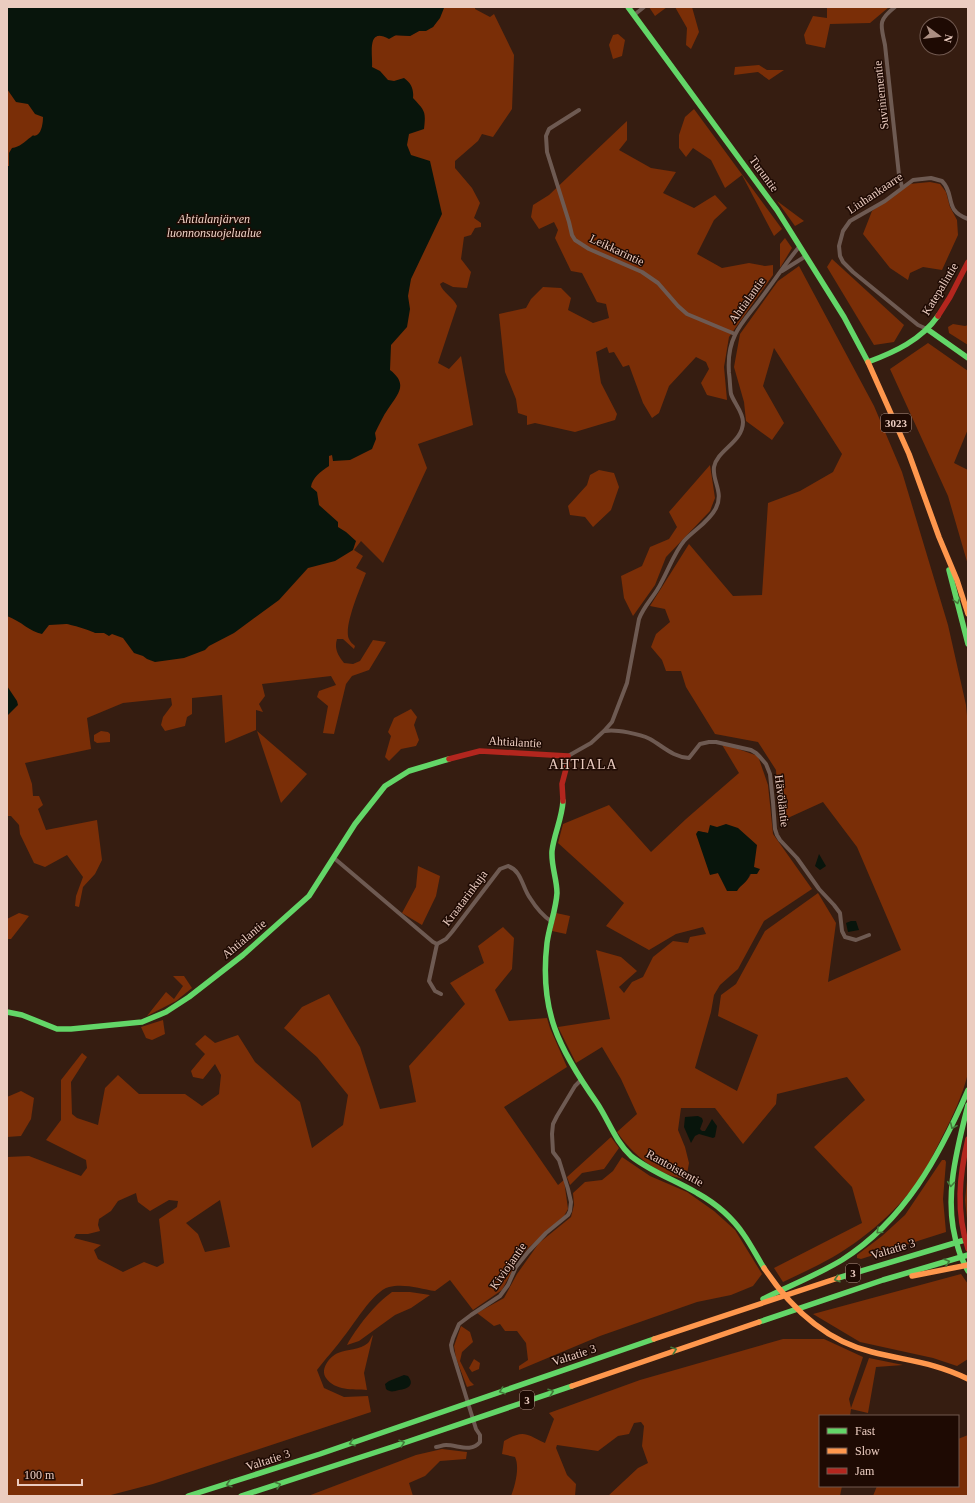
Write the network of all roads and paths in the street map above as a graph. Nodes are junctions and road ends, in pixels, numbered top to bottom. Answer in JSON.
{"nodes":[{"id":1,"x":628,"y":7,"type":"edge"},
{"id":2,"x":644,"y":7,"type":"edge"},
{"id":3,"x":895,"y":7,"type":"edge"},
{"id":4,"x":634,"y":15,"type":"junction"},
{"id":5,"x":579,"y":110,"type":"dead end"},
{"id":6,"x":902,"y":187,"type":"junction"},
{"id":7,"x":968,"y":219,"type":"edge"},
{"id":8,"x":799,"y":247,"type":"junction"},
{"id":9,"x":806,"y":256,"type":"junction"},
{"id":10,"x":968,"y":262,"type":"edge"},
{"id":11,"x":781,"y":271,"type":"junction"},
{"id":12,"x":927,"y":329,"type":"junction"},
{"id":13,"x":735,"y":334,"type":"junction"},
{"id":14,"x":968,"y":358,"type":"edge"},
{"id":15,"x":868,"y":362,"type":"junction"},
{"id":16,"x":939,"y":537,"type":"junction"},
{"id":17,"x":968,"y":614,"type":"edge"},
{"id":18,"x":968,"y":644,"type":"edge"},
{"id":19,"x":612,"y":722,"type":"junction"},
{"id":20,"x":616,"y":730,"type":"junction"},
{"id":21,"x":604,"y":731,"type":"junction"},
{"id":22,"x":568,"y":756,"type":"junction"},
{"id":23,"x":334,"y":858,"type":"junction"},
{"id":24,"x":551,"y":921,"type":"junction"},
{"id":25,"x":870,"y":935,"type":"dead end"},
{"id":26,"x":437,"y":944,"type":"junction"},
{"id":27,"x":441,"y":994,"type":"dead end"},
{"id":28,"x":7,"y":1012,"type":"edge"},
{"id":29,"x":580,"y":1080,"type":"junction"},
{"id":30,"x":968,"y":1090,"type":"edge"},
{"id":31,"x":968,"y":1105,"type":"edge"},
{"id":32,"x":968,"y":1139,"type":"edge"},
{"id":33,"x":968,"y":1239,"type":"edge"},
{"id":34,"x":968,"y":1249,"type":"edge"},
{"id":35,"x":968,"y":1255,"type":"edge"},
{"id":36,"x":968,"y":1265,"type":"edge"},
{"id":37,"x":968,"y":1271,"type":"edge"},
{"id":38,"x":883,"y":1280,"type":"junction"},
{"id":39,"x":739,"y":1310,"type":"junction"},
{"id":40,"x":968,"y":1380,"type":"edge"},
{"id":41,"x":436,"y":1447,"type":"dead end"},
{"id":42,"x":188,"y":1496,"type":"edge"},
{"id":43,"x":241,"y":1496,"type":"edge"}],
"edges":[{"from":1,"to":4,"type":"main road","name":"Turuntie"},
{"from":2,"to":4,"type":"street"},
{"from":3,"to":6,"type":"street","name":"Suviniementie"},
{"from":4,"to":8,"type":"main road","name":"Turuntie"},
{"from":5,"to":13,"type":"street","name":"Leikkarintie"},
{"from":6,"to":7,"type":"street","name":"Liuhankaarre"},
{"from":6,"to":12,"type":"street","name":"Liuhankaarre"},
{"from":8,"to":9,"type":"main road","name":"Turuntie"},
{"from":8,"to":11,"type":"street","name":"Ahtialantie"},
{"from":9,"to":11,"type":"street","name":"Ahtialantie"},
{"from":9,"to":15,"type":"main road","name":"Turuntie"},
{"from":10,"to":12,"type":"main road","name":"Katepalintie"},
{"from":11,"to":13,"type":"street","name":"Ahtialantie"},
{"from":12,"to":14,"type":"main road"},
{"from":12,"to":15,"type":"main road","name":"Katepalintie"},
{"from":13,"to":19,"type":"street","name":"Ahtialantie"},
{"from":15,"to":16,"type":"main road","number":"3023"},
{"from":16,"to":17,"type":"main road","number":"3023"},
{"from":16,"to":18,"type":"main road","number":"3023","one_way":true},
{"from":19,"to":20,"type":"street"},
{"from":19,"to":21,"type":"street","name":"Ahtialantie"},
{"from":20,"to":21,"type":"street","name":"Hävöläntie"},
{"from":20,"to":25,"type":"street","name":"Hävöläntie"},
{"from":21,"to":22,"type":"street","name":"Ahtialantie"},
{"from":22,"to":23,"type":"main road","name":"Ahtialantie"},
{"from":22,"to":24,"type":"main road","name":"Rantoistentie"},
{"from":23,"to":26,"type":"street"},
{"from":23,"to":28,"type":"main road","name":"Ahtialantie"},
{"from":24,"to":26,"type":"street","name":"Kraatarinkuja"},
{"from":24,"to":29,"type":"main road","name":"Rantoistentie"},
{"from":26,"to":27,"type":"street"},
{"from":29,"to":40,"type":"main road","name":"Rantoistentie"},
{"from":29,"to":41,"type":"street","name":"Kiviojantie"},
{"from":30,"to":39,"type":"main road","one_way":true},
{"from":31,"to":37,"type":"main road","one_way":true},
{"from":32,"to":34,"type":"main road"},
{"from":33,"to":39,"type":"main road","name":"Valtatie 3","number":"3","one_way":true},
{"from":38,"to":35,"type":"main road","number":"3","one_way":true},
{"from":36,"to":38,"type":"main road"},
{"from":43,"to":38,"type":"main road","number":"3","one_way":true},
{"from":39,"to":42,"type":"main road","name":"Valtatie 3","number":"3","one_way":true}]}
